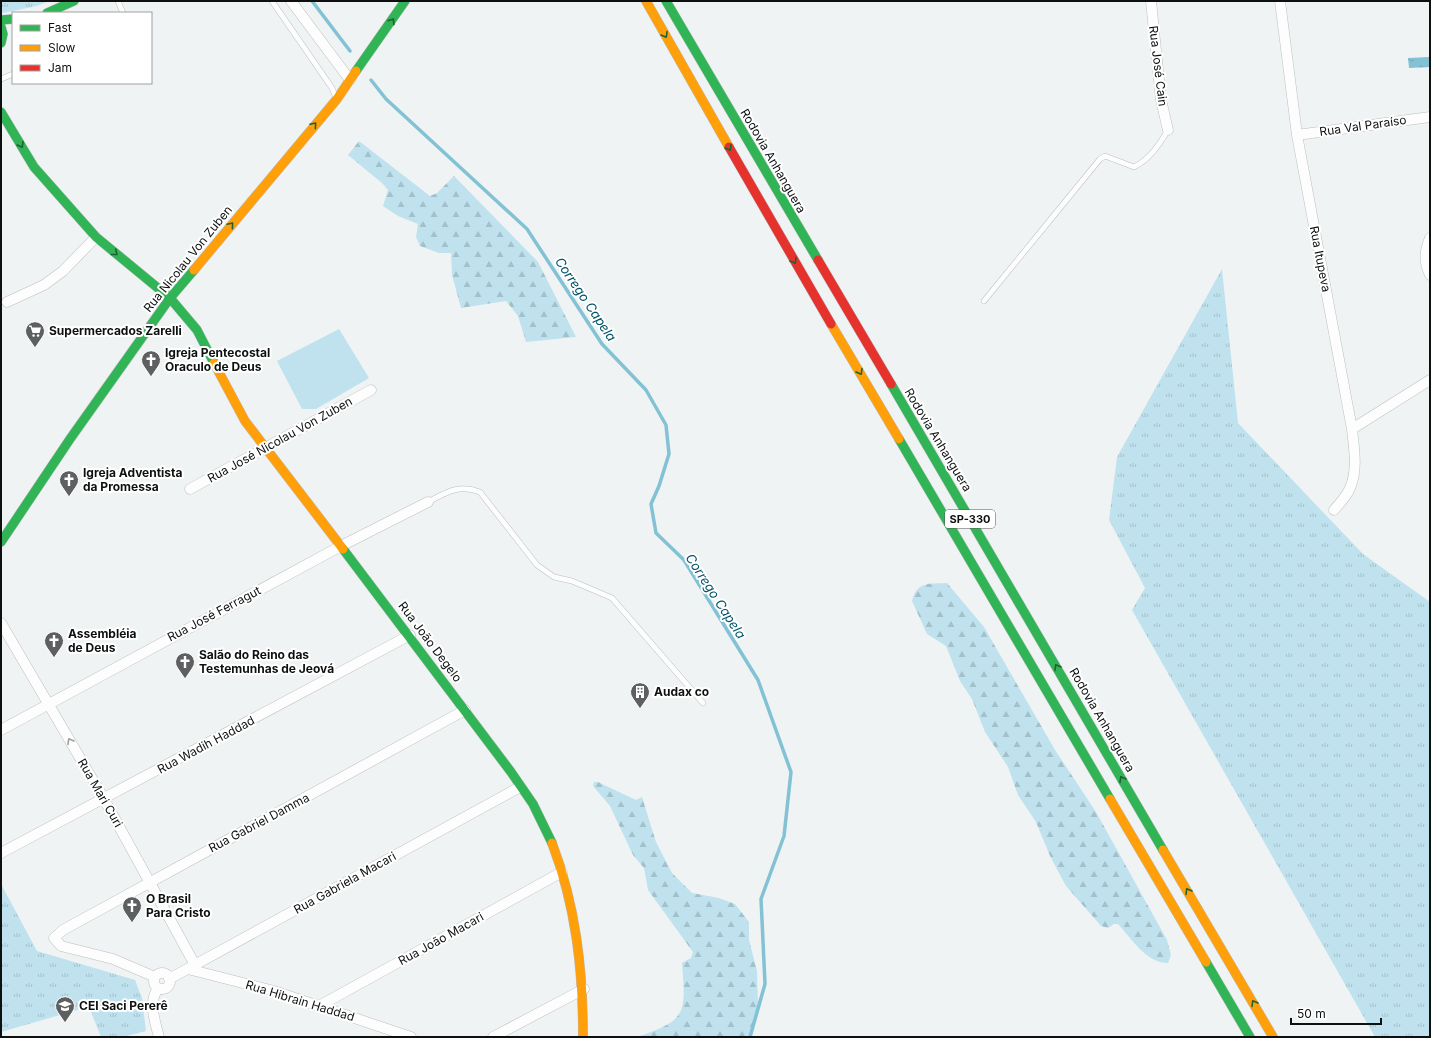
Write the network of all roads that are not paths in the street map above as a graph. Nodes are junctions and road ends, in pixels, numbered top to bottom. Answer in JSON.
{"nodes":[{"id":1,"x":74,"y":1,"type":"edge"},
{"id":2,"x":118,"y":1,"type":"edge"},
{"id":3,"x":272,"y":1,"type":"edge"},
{"id":4,"x":291,"y":1,"type":"edge"},
{"id":5,"x":405,"y":1,"type":"edge"},
{"id":6,"x":646,"y":1,"type":"edge"},
{"id":7,"x":666,"y":1,"type":"edge"},
{"id":8,"x":1151,"y":1,"type":"edge"},
{"id":9,"x":1280,"y":1,"type":"edge"},
{"id":10,"x":48,"y":12,"type":"edge"},
{"id":11,"x":123,"y":12,"type":"edge"},
{"id":12,"x":12,"y":19,"type":"edge"},
{"id":13,"x":1,"y":20,"type":"edge"},
{"id":14,"x":1,"y":27,"type":"edge"},
{"id":15,"x":12,"y":31,"type":"edge"},
{"id":16,"x":2,"y":40,"type":"edge"},
{"id":17,"x":12,"y":74,"type":"edge"},
{"id":18,"x":1,"y":79,"type":"edge"},
{"id":19,"x":350,"y":80,"type":"junction"},
{"id":20,"x":337,"y":99,"type":"junction"},
{"id":21,"x":1,"y":112,"type":"edge"},
{"id":22,"x":1430,"y":117,"type":"edge"},
{"id":23,"x":1168,"y":130,"type":"joint"},
{"id":24,"x":1297,"y":135,"type":"junction"},
{"id":25,"x":96,"y":238,"type":"junction"},
{"id":26,"x":1430,"y":238,"type":"edge"},
{"id":27,"x":1430,"y":275,"type":"edge"},
{"id":28,"x":170,"y":298,"type":"junction"},
{"id":29,"x":984,"y":301,"type":"dead end"},
{"id":30,"x":8,"y":302,"type":"dead end"},
{"id":31,"x":1430,"y":380,"type":"edge"},
{"id":32,"x":371,"y":390,"type":"dead end"},
{"id":33,"x":1352,"y":429,"type":"junction"},
{"id":34,"x":264,"y":448,"type":"junction"},
{"id":35,"x":190,"y":489,"type":"dead end"},
{"id":36,"x":428,"y":502,"type":"joint"},
{"id":37,"x":1334,"y":510,"type":"dead end"},
{"id":38,"x":1,"y":542,"type":"edge"},
{"id":39,"x":341,"y":546,"type":"junction"},
{"id":40,"x":1,"y":623,"type":"edge"},
{"id":41,"x":410,"y":635,"type":"junction"},
{"id":42,"x":48,"y":703,"type":"junction"},
{"id":43,"x":703,"y":703,"type":"dead end"},
{"id":44,"x":465,"y":710,"type":"junction"},
{"id":45,"x":1,"y":730,"type":"edge"},
{"id":46,"x":520,"y":787,"type":"junction"},
{"id":47,"x":104,"y":799,"type":"junction"},
{"id":48,"x":1,"y":854,"type":"edge"},
{"id":49,"x":562,"y":872,"type":"junction"},
{"id":50,"x":149,"y":882,"type":"junction"},
{"id":51,"x":192,"y":967,"type":"junction"},
{"id":52,"x":155,"y":977,"type":"junction"},
{"id":53,"x":169,"y":979,"type":"junction"},
{"id":54,"x":158,"y":988,"type":"junction"},
{"id":55,"x":584,"y":989,"type":"junction"},
{"id":56,"x":319,"y":1006,"type":"junction"},
{"id":57,"x":159,"y":1037,"type":"edge"},
{"id":58,"x":411,"y":1037,"type":"edge"},
{"id":59,"x":493,"y":1037,"type":"edge"},
{"id":60,"x":583,"y":1037,"type":"edge"},
{"id":61,"x":1250,"y":1037,"type":"edge"},
{"id":62,"x":1273,"y":1037,"type":"edge"}],
"edges":[{"from":1,"to":10,"type":"main road"},
{"from":2,"to":11,"type":"lane"},
{"from":3,"to":20,"type":"lane"},
{"from":4,"to":19,"type":"street"},
{"from":19,"to":5,"type":"main road","name":"Rua Nicolau Von Zuben","one_way":true},
{"from":6,"to":61,"type":"main road","number":"SP-330","one_way":true},
{"from":62,"to":7,"type":"main road","name":"Rodovia Anhanguera","number":"SP-330","one_way":true},
{"from":8,"to":23,"type":"street","name":"Rua José Cain"},
{"from":9,"to":24,"type":"street","name":"Rua Itupeva"},
{"from":12,"to":13,"type":"main road"},
{"from":14,"to":16,"type":"main road"},
{"from":15,"to":16,"type":"main road"},
{"from":17,"to":18,"type":"lane"},
{"from":19,"to":20,"type":"main road","name":"Rua Nicolau Von Zuben"},
{"from":28,"to":20,"type":"main road","name":"Rua Nicolau Von Zuben","one_way":true},
{"from":21,"to":25,"type":"main road","name":"Rua João Degelo","one_way":true},
{"from":22,"to":24,"type":"street","name":"Rua Val Paraíso"},
{"from":23,"to":29,"type":"lane"},
{"from":24,"to":33,"type":"street","name":"Rua Itupeva"},
{"from":25,"to":28,"type":"main road","name":"Rua João Degelo","one_way":true},
{"from":25,"to":30,"type":"street"},
{"from":26,"to":27,"type":"street"},
{"from":28,"to":34,"type":"main road","name":"Rua João Degelo"},
{"from":28,"to":38,"type":"main road","name":"Rua Nicolau Von Zuben"},
{"from":31,"to":33,"type":"street"},
{"from":32,"to":34,"type":"street","name":"Rua José Nicolau Von Zuben"},
{"from":33,"to":37,"type":"street","name":"Rua Itupeva"},
{"from":34,"to":35,"type":"street","name":"Rua José Nicolau Von Zuben"},
{"from":34,"to":39,"type":"main road","name":"Rua João Degelo"},
{"from":36,"to":39,"type":"street","name":"Rua José Ferragut"},
{"from":36,"to":43,"type":"lane"},
{"from":39,"to":41,"type":"main road","name":"Rua João Degelo"},
{"from":39,"to":42,"type":"street","name":"Rua José Ferragut"},
{"from":40,"to":42,"type":"street","name":"Rua Mari Curi"},
{"from":41,"to":44,"type":"main road","name":"Rua João Degelo"},
{"from":41,"to":47,"type":"street","name":"Rua Wadih Haddad"},
{"from":42,"to":45,"type":"street","name":"Rua José Ferragut"},
{"from":47,"to":42,"type":"street","name":"Rua Mari Curi","one_way":true},
{"from":44,"to":46,"type":"main road","name":"Rua João Degelo"},
{"from":44,"to":50,"type":"street","name":"Rua Gabriel Damma"},
{"from":46,"to":49,"type":"main road","name":"Rua João Degelo"},
{"from":46,"to":51,"type":"street","name":"Rua Gabriela Macari"},
{"from":47,"to":48,"type":"street","name":"Rua Wadih Haddad"},
{"from":47,"to":50,"type":"street","name":"Rua Mari Curi"},
{"from":49,"to":55,"type":"main road","name":"Rua João Degelo"},
{"from":49,"to":56,"type":"street","name":"Rua João Macari"},
{"from":50,"to":51,"type":"street","name":"Rua Mari Curi"},
{"from":50,"to":52,"type":"street","name":"Rua Gabriel Damma"},
{"from":51,"to":53,"type":"street","name":"Rua Gabriela Macari"},
{"from":51,"to":56,"type":"street","name":"Rua Hibrain Haddad"},
{"from":52,"to":53,"type":"street"},
{"from":52,"to":54,"type":"street"},
{"from":53,"to":54,"type":"street"},
{"from":54,"to":57,"type":"street"},
{"from":55,"to":59,"type":"street"},
{"from":55,"to":60,"type":"main road","name":"Rua João Degelo"},
{"from":56,"to":58,"type":"street","name":"Rua Hibrain Haddad"}]}
